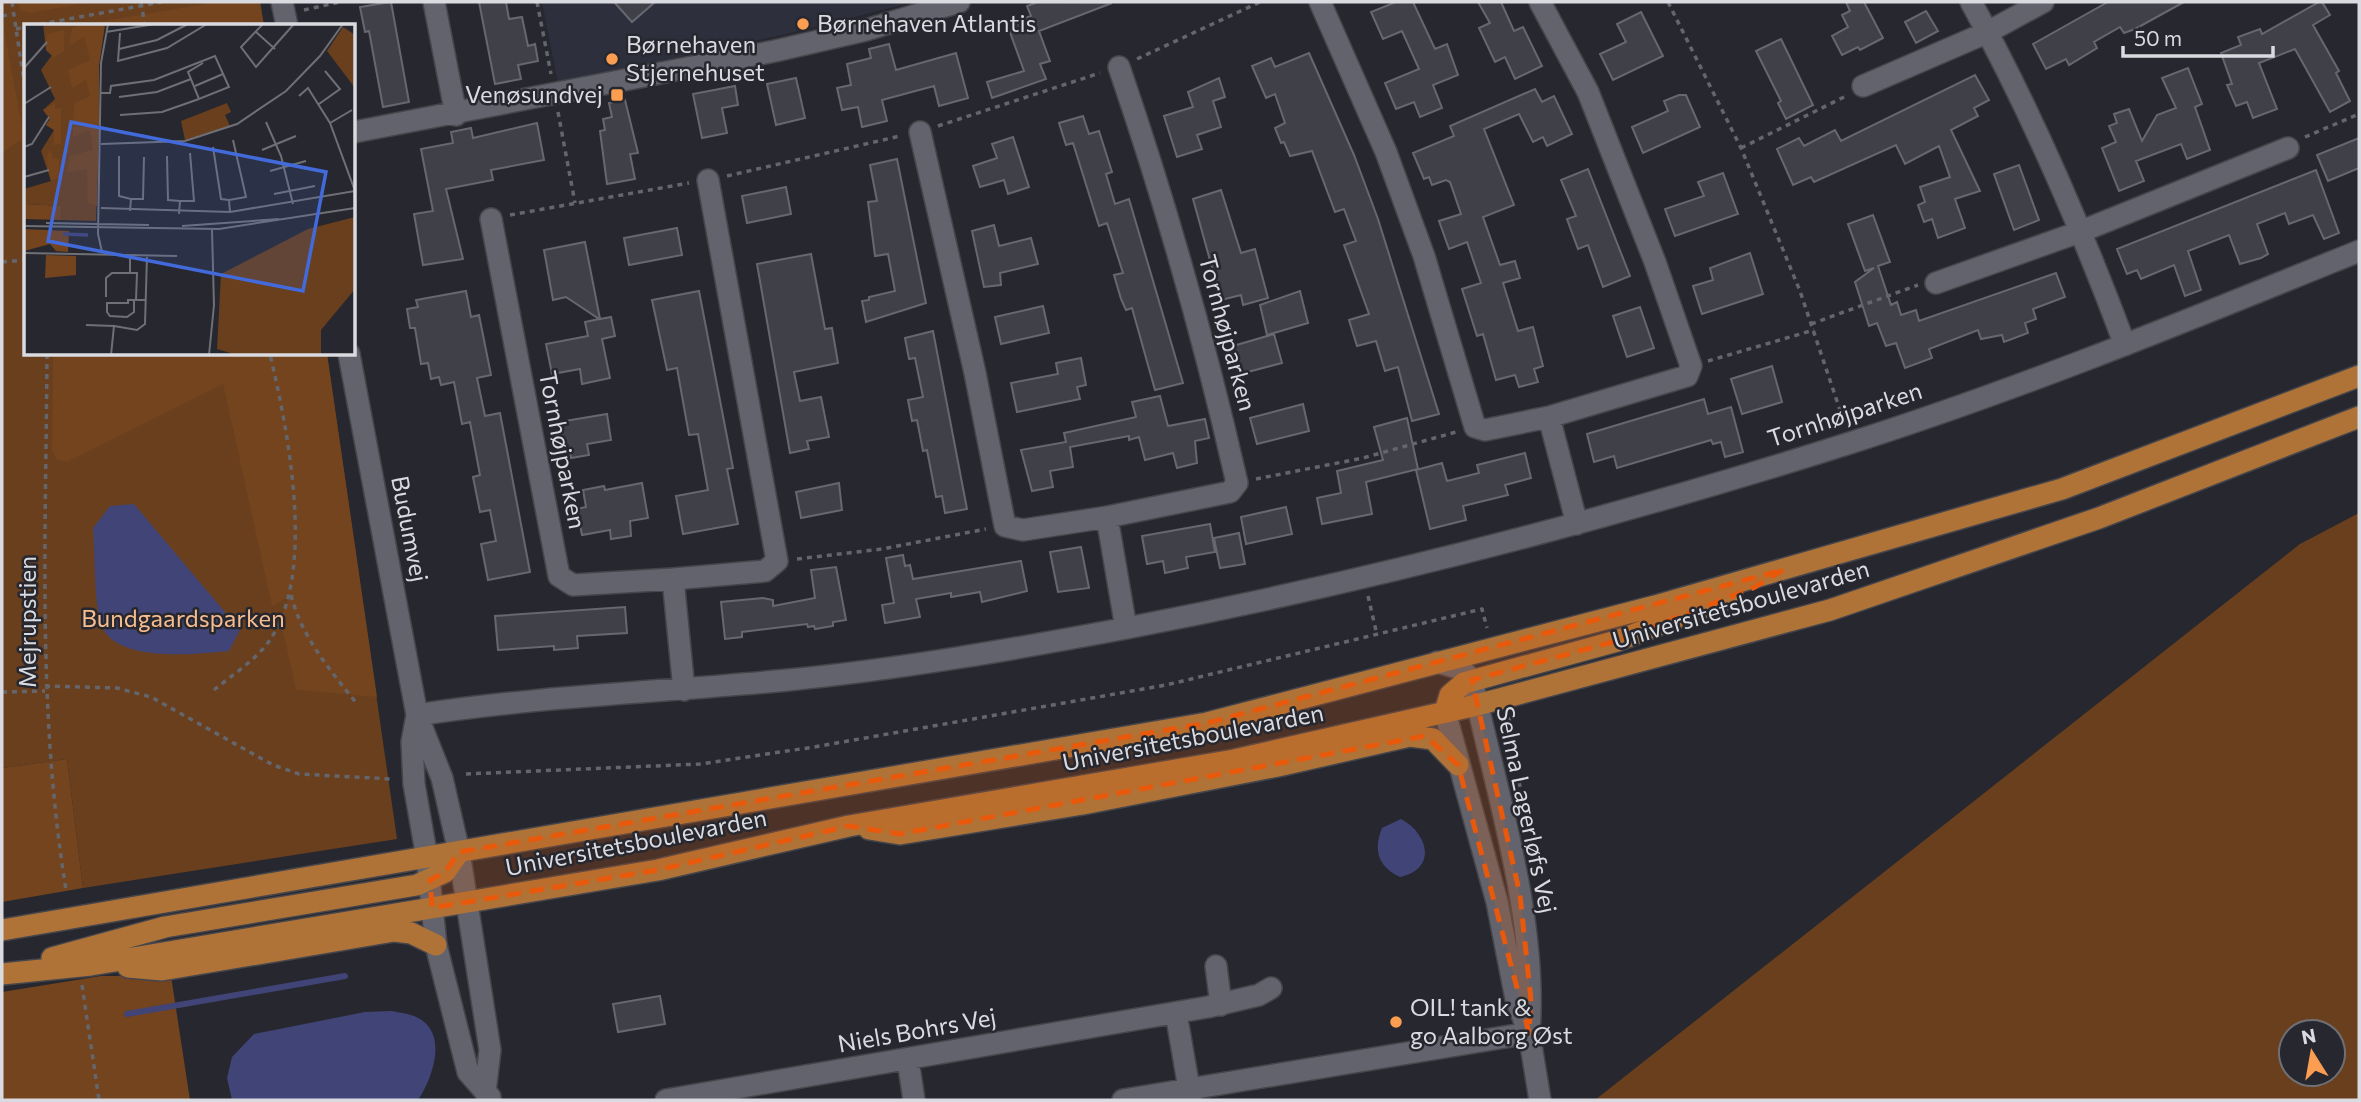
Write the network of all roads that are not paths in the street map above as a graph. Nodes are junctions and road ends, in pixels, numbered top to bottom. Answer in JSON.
{"nodes":[{"id":1,"x":434,"y":2,"type":"edge"},
{"id":2,"x":959,"y":2,"type":"edge"},
{"id":3,"x":1320,"y":2,"type":"edge"},
{"id":4,"x":1540,"y":2,"type":"edge"},
{"id":5,"x":1972,"y":2,"type":"edge"},
{"id":6,"x":2043,"y":2,"type":"edge"},
{"id":7,"x":1988,"y":32,"type":"junction"},
{"id":8,"x":1119,"y":66,"type":"road end"},
{"id":9,"x":1863,"y":86,"type":"road end"},
{"id":10,"x":456,"y":115,"type":"junction"},
{"id":11,"x":355,"y":132,"type":"edge"},
{"id":12,"x":920,"y":132,"type":"road end"},
{"id":13,"x":2288,"y":148,"type":"road end"},
{"id":14,"x":708,"y":180,"type":"road end"},
{"id":15,"x":491,"y":219,"type":"road end"},
{"id":16,"x":2082,"y":231,"type":"junction"},
{"id":17,"x":2359,"y":251,"type":"edge"},
{"id":18,"x":1936,"y":283,"type":"road end"},
{"id":19,"x":2125,"y":345,"type":"junction"},
{"id":20,"x":349,"y":355,"type":"edge"},
{"id":21,"x":2359,"y":376,"type":"edge"},
{"id":22,"x":1549,"y":417,"type":"junction"},
{"id":23,"x":2359,"y":417,"type":"edge"},
{"id":24,"x":1107,"y":517,"type":"junction"},
{"id":25,"x":1577,"y":524,"type":"junction"},
{"id":26,"x":1783,"y":570,"type":"junction"},
{"id":27,"x":673,"y":579,"type":"junction"},
{"id":28,"x":1126,"y":628,"type":"junction"},
{"id":29,"x":1437,"y":662,"type":"junction"},
{"id":30,"x":1472,"y":680,"type":"junction"},
{"id":31,"x":684,"y":690,"type":"junction"},
{"id":32,"x":1478,"y":705,"type":"junction"},
{"id":33,"x":1445,"y":712,"type":"junction"},
{"id":34,"x":417,"y":715,"type":"junction"},
{"id":35,"x":1458,"y":765,"type":"junction"},
{"id":36,"x":849,"y":826,"type":"junction"},
{"id":37,"x":427,"y":858,"type":"junction"},
{"id":38,"x":461,"y":862,"type":"junction"},
{"id":39,"x":430,"y":880,"type":"junction"},
{"id":40,"x":467,"y":901,"type":"junction"},
{"id":41,"x":432,"y":908,"type":"junction"},
{"id":42,"x":2,"y":930,"type":"edge"},
{"id":43,"x":436,"y":945,"type":"junction"},
{"id":44,"x":1216,"y":966,"type":"dead end"},
{"id":45,"x":2,"y":973,"type":"edge"},
{"id":46,"x":86,"y":973,"type":"junction"},
{"id":47,"x":1271,"y":988,"type":"dead end"},
{"id":48,"x":1221,"y":1005,"type":"junction"},
{"id":49,"x":1176,"y":1013,"type":"junction"},
{"id":50,"x":1529,"y":1033,"type":"junction"},
{"id":51,"x":908,"y":1060,"type":"junction"},
{"id":52,"x":762,"y":1092,"type":"edge"},
{"id":53,"x":1189,"y":1094,"type":"edge"},
{"id":54,"x":489,"y":1096,"type":"edge"},
{"id":55,"x":666,"y":1100,"type":"edge"},
{"id":56,"x":914,"y":1100,"type":"edge"},
{"id":57,"x":1123,"y":1100,"type":"edge"},
{"id":58,"x":1540,"y":1100,"type":"edge"}],
"edges":[{"from":1,"to":10,"type":"street"},
{"from":2,"to":10,"type":"street"},
{"from":3,"to":22,"type":"street"},
{"from":4,"to":22,"type":"street"},
{"from":5,"to":7,"type":"street"},
{"from":6,"to":7,"type":"street"},
{"from":7,"to":9,"type":"street"},
{"from":7,"to":16,"type":"street"},
{"from":8,"to":24,"type":"street","name":"Tornhøjparken"},
{"from":10,"to":11,"type":"street"},
{"from":12,"to":24,"type":"street"},
{"from":13,"to":16,"type":"street"},
{"from":14,"to":27,"type":"street","name":"Tornhøjparken"},
{"from":15,"to":27,"type":"street","name":"Tornhøjparken"},
{"from":16,"to":18,"type":"street"},
{"from":16,"to":19,"type":"street"},
{"from":17,"to":19,"type":"street","name":"Tornhøjparken"},
{"from":19,"to":25,"type":"street","name":"Tornhøjparken"},
{"from":20,"to":34,"type":"street","name":"Budumvej"},
{"from":21,"to":26,"type":"main road","name":"Universitetsboulevarden"},
{"from":22,"to":25,"type":"street"},
{"from":23,"to":32,"type":"main road","name":"Universitetsboulevarden"},
{"from":24,"to":28,"type":"street"},
{"from":25,"to":28,"type":"street","name":"Tornhøjparken"},
{"from":26,"to":29,"type":"main road","name":"Universitetsboulevarden"},
{"from":26,"to":30,"type":"main road"},
{"from":27,"to":31,"type":"street"},
{"from":28,"to":31,"type":"street","name":"Tornhøjparken"},
{"from":29,"to":30,"type":"street","name":"Selma Lagerløfs Vej"},
{"from":29,"to":38,"type":"main road","name":"Universitetsboulevarden"},
{"from":30,"to":32,"type":"street","name":"Selma Lagerløfs Vej"},
{"from":30,"to":33,"type":"main road"},
{"from":31,"to":34,"type":"street","name":"Tornhøjparken"},
{"from":32,"to":33,"type":"main road","name":"Universitetsboulevarden"},
{"from":32,"to":50,"type":"street","name":"Selma Lagerløfs Vej"},
{"from":33,"to":35,"type":"street","name":"Selma Lagerløfs Vej"},
{"from":33,"to":36,"type":"main road","name":"Universitetsboulevarden"},
{"from":34,"to":37,"type":"street","name":"Budumvej"},
{"from":34,"to":38,"type":"street","name":"Budumvej"},
{"from":35,"to":36,"type":"main road"},
{"from":35,"to":50,"type":"street","name":"Selma Lagerløfs Vej"},
{"from":36,"to":40,"type":"main road","name":"Universitetsboulevarden"},
{"from":37,"to":38,"type":"main road","name":"Universitetsboulevarden"},
{"from":37,"to":39,"type":"street","name":"Budumvej"},
{"from":37,"to":42,"type":"main road","name":"Universitetsboulevarden"},
{"from":38,"to":39,"type":"main road"},
{"from":38,"to":40,"type":"street"},
{"from":39,"to":41,"type":"street"},
{"from":39,"to":45,"type":"main road"},
{"from":40,"to":41,"type":"main road","name":"Universitetsboulevarden"},
{"from":40,"to":54,"type":"street"},
{"from":41,"to":43,"type":"street"},
{"from":41,"to":46,"type":"main road","name":"Universitetsboulevarden"},
{"from":43,"to":46,"type":"main road"},
{"from":43,"to":54,"type":"street"},
{"from":44,"to":48,"type":"street"},
{"from":45,"to":46,"type":"main road","name":"Universitetsboulevarden"},
{"from":47,"to":48,"type":"street","name":"Niels Bohrs Vej"},
{"from":48,"to":49,"type":"street","name":"Niels Bohrs Vej"},
{"from":49,"to":51,"type":"street","name":"Niels Bohrs Vej"},
{"from":49,"to":53,"type":"street"},
{"from":50,"to":53,"type":"street"},
{"from":50,"to":58,"type":"street","name":"Selma Lagerløfs Vej"},
{"from":51,"to":52,"type":"street","name":"Niels Bohrs Vej"},
{"from":51,"to":56,"type":"street"},
{"from":52,"to":55,"type":"street","name":"Niels Bohrs Vej"},
{"from":53,"to":57,"type":"street"}]}
